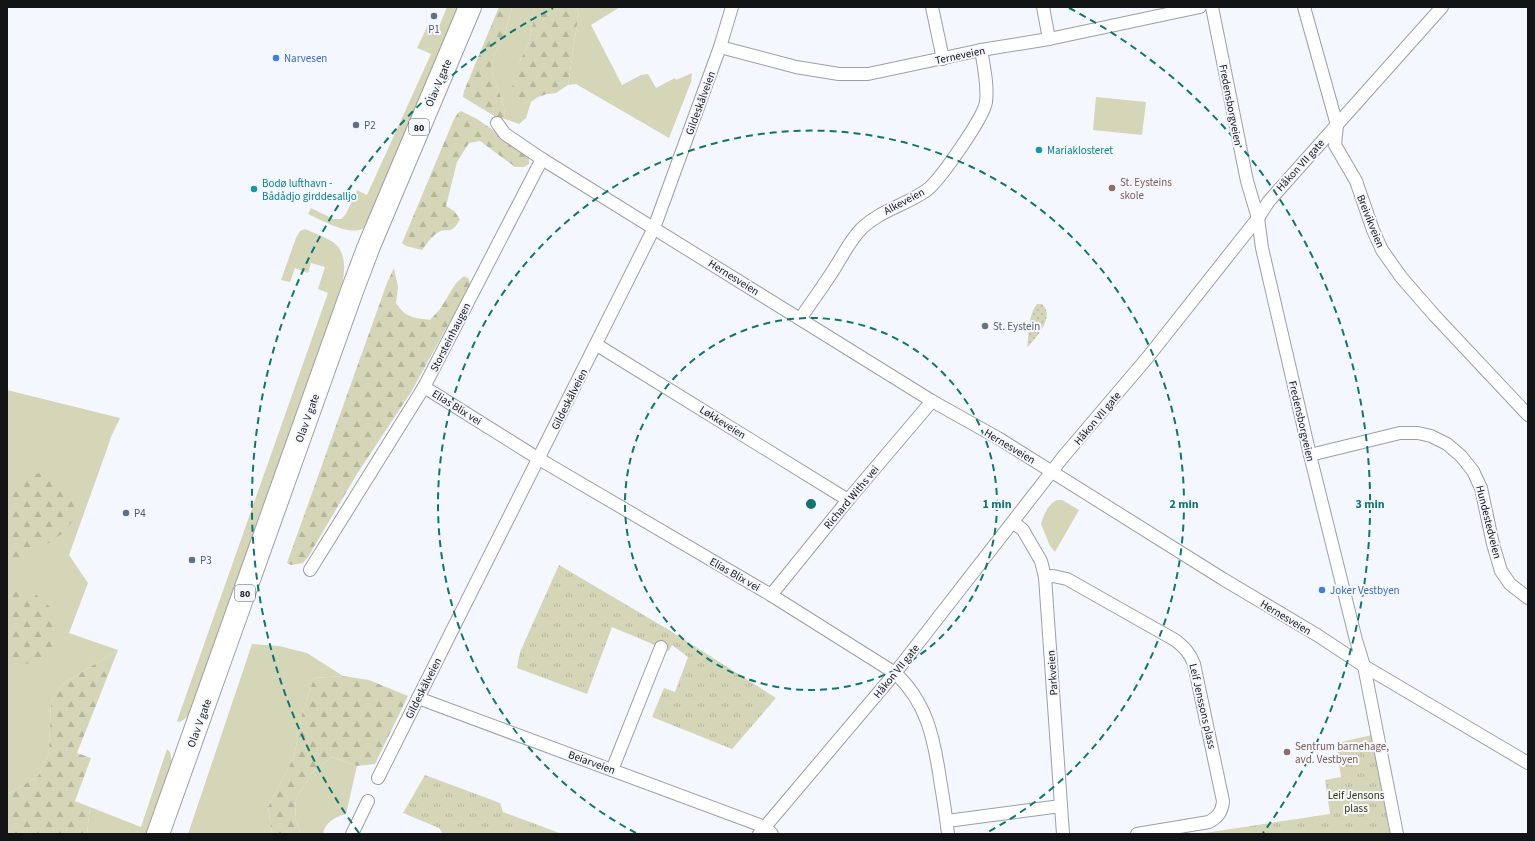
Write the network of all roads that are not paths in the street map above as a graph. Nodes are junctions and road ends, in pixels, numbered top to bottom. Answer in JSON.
{"nodes":[{"id":1,"x":470,"y":7,"type":"edge"},
{"id":2,"x":732,"y":7,"type":"edge"},
{"id":3,"x":932,"y":7,"type":"edge"},
{"id":4,"x":1043,"y":7,"type":"edge"},
{"id":5,"x":1200,"y":7,"type":"edge"},
{"id":6,"x":1212,"y":7,"type":"edge"},
{"id":7,"x":1304,"y":7,"type":"edge"},
{"id":8,"x":1442,"y":7,"type":"edge"},
{"id":9,"x":1049,"y":39,"type":"junction"},
{"id":10,"x":720,"y":47,"type":"junction"},
{"id":11,"x":981,"y":50,"type":"junction"},
{"id":12,"x":944,"y":59,"type":"junction"},
{"id":13,"x":497,"y":124,"type":"dead end"},
{"id":14,"x":1337,"y":125,"type":"junction"},
{"id":15,"x":542,"y":158,"type":"junction"},
{"id":16,"x":1258,"y":218,"type":"junction"},
{"id":17,"x":654,"y":228,"type":"junction"},
{"id":18,"x":800,"y":319,"type":"junction"},
{"id":19,"x":597,"y":344,"type":"junction"},
{"id":20,"x":424,"y":387,"type":"junction"},
{"id":21,"x":932,"y":400,"type":"junction"},
{"id":22,"x":1528,"y":415,"type":"edge"},
{"id":23,"x":1310,"y":455,"type":"junction"},
{"id":24,"x":539,"y":459,"type":"junction"},
{"id":25,"x":1052,"y":473,"type":"junction"},
{"id":26,"x":848,"y":500,"type":"junction"},
{"id":27,"x":1013,"y":522,"type":"junction"},
{"id":28,"x":310,"y":570,"type":"dead end"},
{"id":29,"x":1045,"y":577,"type":"junction"},
{"id":30,"x":771,"y":595,"type":"junction"},
{"id":31,"x":1528,"y":598,"type":"edge"},
{"id":32,"x":661,"y":647,"type":"dead end"},
{"id":33,"x":1364,"y":666,"type":"junction"},
{"id":34,"x":895,"y":673,"type":"junction"},
{"id":35,"x":418,"y":698,"type":"junction"},
{"id":36,"x":1528,"y":763,"type":"edge"},
{"id":37,"x":612,"y":770,"type":"junction"},
{"id":38,"x":378,"y":778,"type":"dead end"},
{"id":39,"x":368,"y":801,"type":"dead end"},
{"id":40,"x":1061,"y":806,"type":"junction"},
{"id":41,"x":947,"y":821,"type":"junction"},
{"id":42,"x":766,"y":832,"type":"edge"},
{"id":43,"x":158,"y":834,"type":"edge"},
{"id":44,"x":352,"y":834,"type":"edge"},
{"id":45,"x":948,"y":834,"type":"edge"},
{"id":46,"x":1062,"y":834,"type":"edge"},
{"id":47,"x":1138,"y":834,"type":"edge"},
{"id":48,"x":1397,"y":834,"type":"edge"}],
"edges":[{"from":1,"to":43,"type":"highway","name":"Olav V gate","number":"80"},
{"from":2,"to":10,"type":"street","name":"Gildeskålveien"},
{"from":3,"to":12,"type":"street"},
{"from":4,"to":9,"type":"street"},
{"from":5,"to":9,"type":"street","name":"Terneveien"},
{"from":6,"to":16,"type":"street","name":"Fredensborgveien"},
{"from":7,"to":14,"type":"street","name":"Breivikveien"},
{"from":8,"to":14,"type":"street","name":"Håkon VII gate"},
{"from":9,"to":11,"type":"street","name":"Terneveien"},
{"from":10,"to":12,"type":"street","name":"Terneveien"},
{"from":10,"to":17,"type":"street","name":"Gildeskålveien"},
{"from":11,"to":12,"type":"street","name":"Terneveien"},
{"from":11,"to":18,"type":"street","name":"Alkeveien"},
{"from":13,"to":15,"type":"street","name":"Hernesveien"},
{"from":14,"to":16,"type":"street","name":"Håkon VII gate"},
{"from":14,"to":22,"type":"street","name":"Breivikveien"},
{"from":15,"to":17,"type":"street","name":"Hernesveien"},
{"from":15,"to":20,"type":"street","name":"Storsteinhaugen"},
{"from":16,"to":23,"type":"street","name":"Fredensborgveien"},
{"from":16,"to":25,"type":"street","name":"Håkon VII gate"},
{"from":17,"to":18,"type":"street","name":"Hernesveien"},
{"from":17,"to":19,"type":"street","name":"Gildeskålveien"},
{"from":18,"to":21,"type":"street","name":"Hernesveien"},
{"from":19,"to":24,"type":"street","name":"Gildeskålveien"},
{"from":19,"to":26,"type":"street","name":"Løkkeveien"},
{"from":20,"to":24,"type":"street","name":"Elias Blix vei"},
{"from":20,"to":28,"type":"street","name":"Storsteinhaugen"},
{"from":21,"to":25,"type":"street","name":"Hernesveien"},
{"from":21,"to":26,"type":"street","name":"Richard Withs vei"},
{"from":23,"to":31,"type":"street","name":"Hundestedveien"},
{"from":23,"to":33,"type":"street","name":"Fredensborgveien"},
{"from":24,"to":30,"type":"street","name":"Elias Blix vei"},
{"from":24,"to":35,"type":"street","name":"Gildeskålveien"},
{"from":25,"to":27,"type":"street","name":"Håkon VII gate"},
{"from":25,"to":33,"type":"street","name":"Hernesveien"},
{"from":26,"to":30,"type":"street","name":"Richard Withs vei"},
{"from":27,"to":29,"type":"street","name":"Parkveien"},
{"from":27,"to":34,"type":"street","name":"Håkon VII gate"},
{"from":29,"to":40,"type":"street","name":"Parkveien"},
{"from":29,"to":47,"type":"street","name":"Leif Jenssons plass"},
{"from":30,"to":34,"type":"street","name":"Elias Blix vei"},
{"from":32,"to":37,"type":"street"},
{"from":33,"to":36,"type":"street","name":"Hernesveien"},
{"from":33,"to":48,"type":"street","name":"Fredensborgveien"},
{"from":34,"to":41,"type":"street","name":"Elias Blix vei"},
{"from":34,"to":42,"type":"street","name":"Håkon VII gate"},
{"from":35,"to":37,"type":"street","name":"Beiarveien"},
{"from":35,"to":38,"type":"street","name":"Gildeskålveien"},
{"from":37,"to":42,"type":"street","name":"Beiarveien"},
{"from":39,"to":44,"type":"street"},
{"from":40,"to":41,"type":"street"},
{"from":40,"to":46,"type":"street","name":"Parkveien"},
{"from":41,"to":45,"type":"street","name":"Elias Blix vei"}]}
